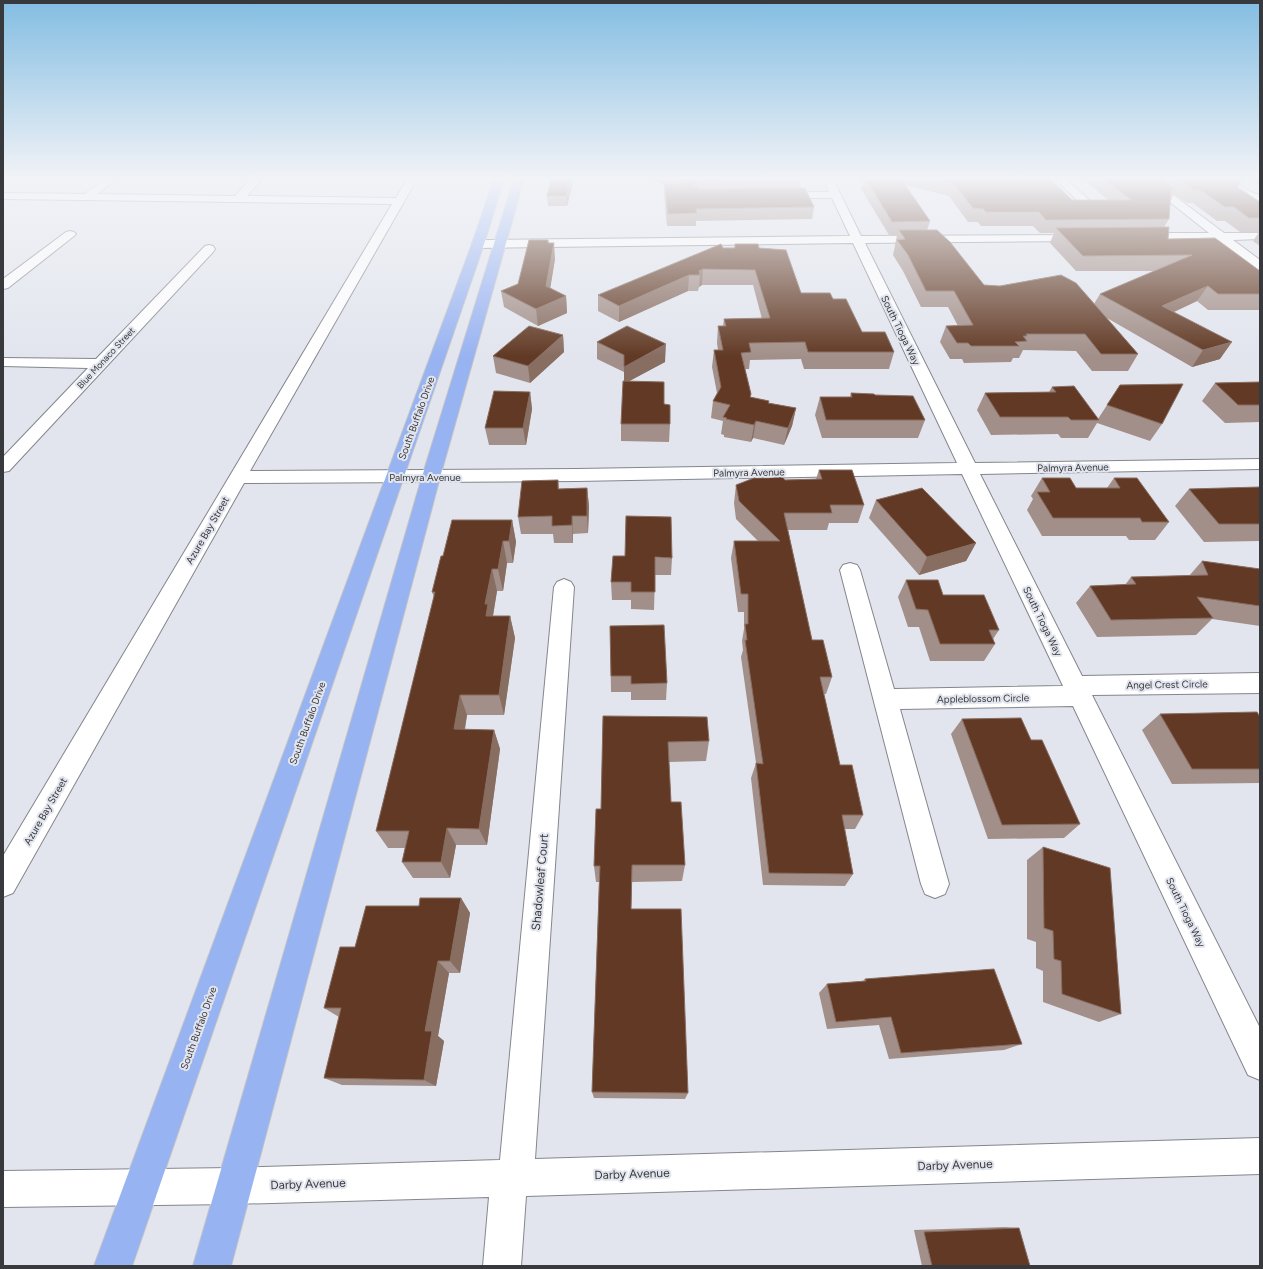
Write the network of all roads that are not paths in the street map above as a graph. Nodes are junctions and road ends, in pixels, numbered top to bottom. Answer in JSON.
{"nodes":[{"id":1,"x":64,"y":238,"type":"edge"},
{"id":2,"x":378,"y":238,"type":"edge"},
{"id":3,"x":491,"y":238,"type":"edge"},
{"id":4,"x":493,"y":238,"type":"edge"},
{"id":5,"x":999,"y":238,"type":"edge"},
{"id":6,"x":1225,"y":238,"type":"edge"},
{"id":7,"x":857,"y":240,"type":"junction"},
{"id":8,"x":490,"y":244,"type":"junction"},
{"id":9,"x":209,"y":249,"type":"dead end"},
{"id":10,"x":1260,"y":266,"type":"edge"},
{"id":11,"x":3,"y":285,"type":"edge"},
{"id":12,"x":3,"y":362,"type":"edge"},
{"id":13,"x":100,"y":364,"type":"junction"},
{"id":14,"x":1260,"y":464,"type":"edge"},
{"id":15,"x":3,"y":467,"type":"edge"},
{"id":16,"x":968,"y":469,"type":"junction"},
{"id":17,"x":238,"y":477,"type":"junction"},
{"id":18,"x":394,"y":477,"type":"junction"},
{"id":19,"x":431,"y":477,"type":"junction"},
{"id":20,"x":850,"y":570,"type":"dead end"},
{"id":21,"x":564,"y":587,"type":"dead end"},
{"id":22,"x":1260,"y":682,"type":"edge"},
{"id":23,"x":1077,"y":691,"type":"junction"},
{"id":24,"x":885,"y":699,"type":"junction"},
{"id":25,"x":3,"y":883,"type":"edge"},
{"id":26,"x":935,"y":884,"type":"dead end"},
{"id":27,"x":1260,"y":1063,"type":"edge"},
{"id":28,"x":1260,"y":1156,"type":"edge"},
{"id":29,"x":512,"y":1178,"type":"junction"},
{"id":30,"x":233,"y":1186,"type":"junction"},
{"id":31,"x":141,"y":1188,"type":"junction"},
{"id":32,"x":3,"y":1189,"type":"edge"},
{"id":33,"x":113,"y":1266,"type":"edge"},
{"id":34,"x":212,"y":1266,"type":"edge"},
{"id":35,"x":502,"y":1266,"type":"edge"}],
"edges":[{"from":1,"to":11,"type":"street"},
{"from":2,"to":17,"type":"street","name":"Azure Bay Street"},
{"from":3,"to":8,"type":"main road","name":"South Buffalo Drive"},
{"from":4,"to":8,"type":"main road","name":"South Buffalo Drive"},
{"from":5,"to":7,"type":"street"},
{"from":6,"to":10,"type":"street"},
{"from":7,"to":8,"type":"street"},
{"from":7,"to":16,"type":"street","name":"South Tioga Way"},
{"from":8,"to":18,"type":"main road","name":"South Buffalo Drive"},
{"from":8,"to":19,"type":"main road","name":"South Buffalo Drive"},
{"from":9,"to":13,"type":"street","name":"Blue Monaco Street"},
{"from":12,"to":13,"type":"street"},
{"from":13,"to":15,"type":"street","name":"Blue Monaco Street"},
{"from":14,"to":16,"type":"street","name":"Palmyra Avenue"},
{"from":16,"to":19,"type":"street","name":"Palmyra Avenue"},
{"from":16,"to":23,"type":"street","name":"South Tioga Way"},
{"from":17,"to":18,"type":"street","name":"Palmyra Avenue"},
{"from":17,"to":25,"type":"street","name":"Azure Bay Street"},
{"from":18,"to":19,"type":"street","name":"Palmyra Avenue"},
{"from":18,"to":31,"type":"main road","name":"South Buffalo Drive"},
{"from":19,"to":30,"type":"main road","name":"South Buffalo Drive"},
{"from":20,"to":24,"type":"street"},
{"from":21,"to":29,"type":"street","name":"Shadowleaf Court"},
{"from":22,"to":23,"type":"street","name":"Angel Crest Circle"},
{"from":23,"to":24,"type":"street","name":"Appleblossom Circle"},
{"from":23,"to":27,"type":"street","name":"South Tioga Way"},
{"from":24,"to":26,"type":"street"},
{"from":28,"to":29,"type":"street","name":"Darby Avenue"},
{"from":29,"to":30,"type":"street","name":"Darby Avenue"},
{"from":29,"to":35,"type":"street","name":"Shadowleaf Court"},
{"from":30,"to":31,"type":"street","name":"Darby Avenue"},
{"from":30,"to":34,"type":"main road","name":"South Buffalo Drive"},
{"from":31,"to":32,"type":"street","name":"Darby Avenue"},
{"from":31,"to":33,"type":"main road","name":"South Buffalo Drive"}]}
